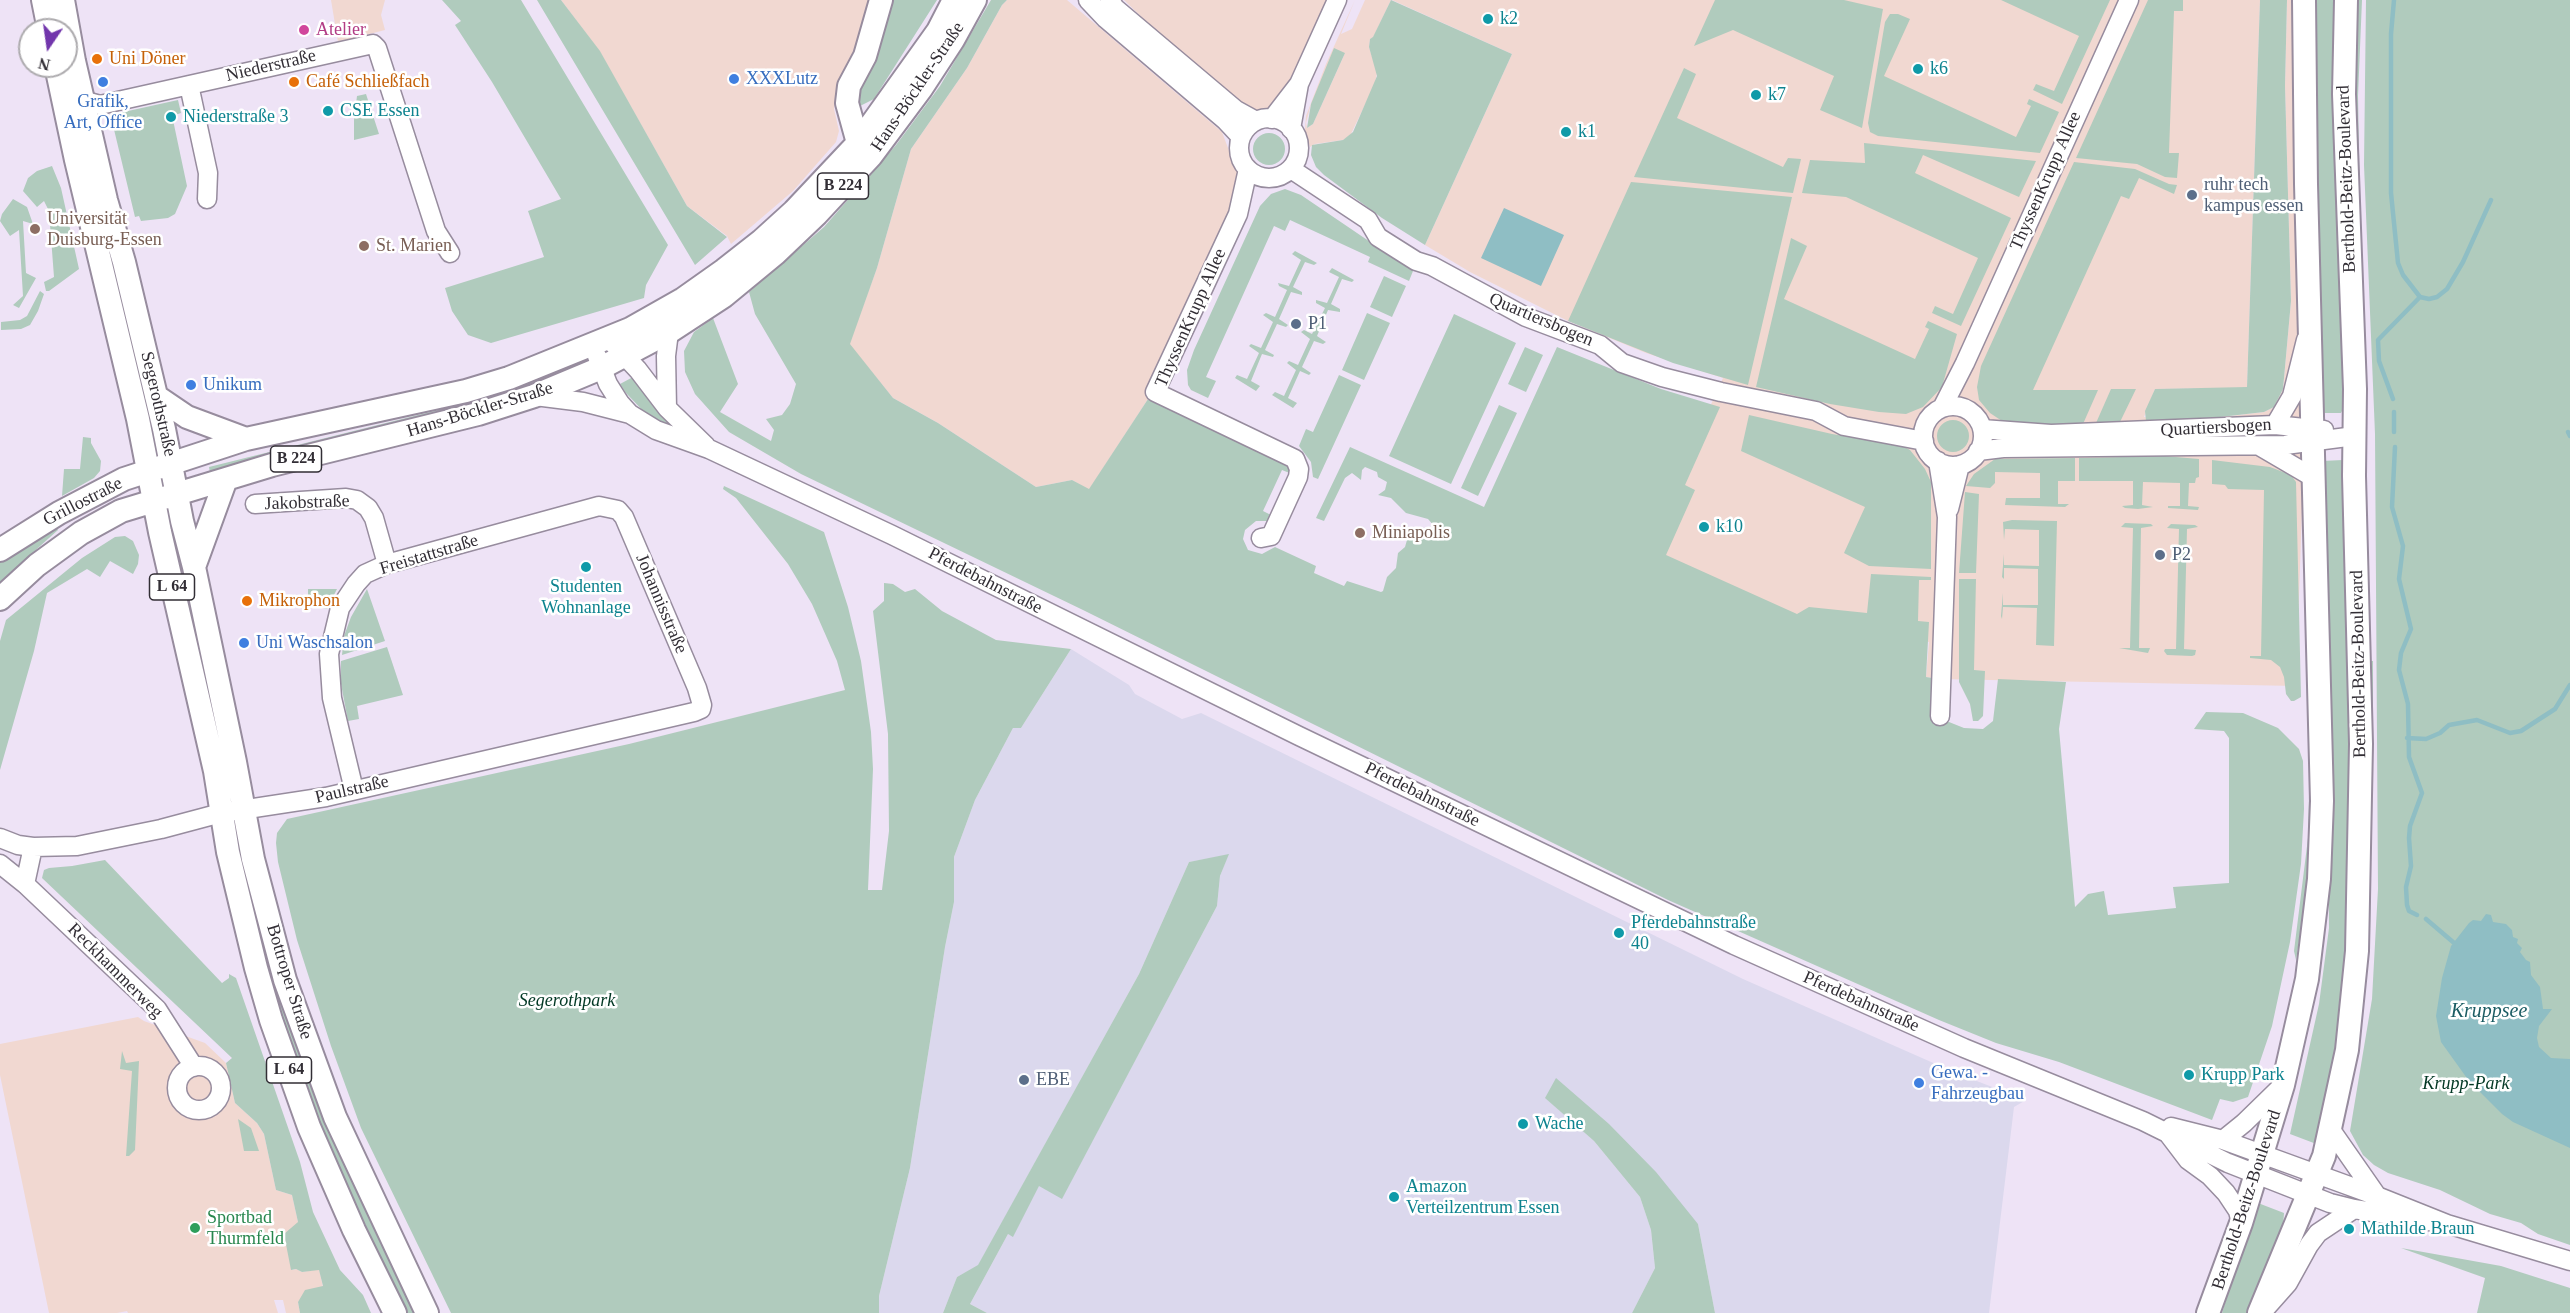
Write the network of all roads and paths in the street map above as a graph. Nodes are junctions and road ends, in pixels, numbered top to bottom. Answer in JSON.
{"nodes":[{"id":1,"x":43,"y":0,"type":"edge"},
{"id":2,"x":63,"y":0,"type":"edge"},
{"id":3,"x":881,"y":0,"type":"edge"},
{"id":4,"x":954,"y":0,"type":"edge"},
{"id":5,"x":975,"y":0,"type":"edge"},
{"id":6,"x":1088,"y":0,"type":"edge"},
{"id":7,"x":1110,"y":0,"type":"edge"},
{"id":8,"x":1337,"y":0,"type":"edge"},
{"id":9,"x":2129,"y":0,"type":"edge"},
{"id":10,"x":2304,"y":0,"type":"edge"},
{"id":11,"x":2346,"y":0,"type":"edge"},
{"id":12,"x":47,"y":18,"type":"edge"},
{"id":13,"x":58,"y":78,"type":"edge"},
{"id":14,"x":59,"y":78,"type":"edge"},
{"id":15,"x":1299,"y":84,"type":"junction"},
{"id":16,"x":189,"y":85,"type":"junction"},
{"id":17,"x":85,"y":103,"type":"junction"},
{"id":18,"x":1264,"y":120,"type":"junction"},
{"id":19,"x":1291,"y":129,"type":"junction"},
{"id":20,"x":1241,"y":137,"type":"junction"},
{"id":21,"x":858,"y":143,"type":"junction"},
{"id":22,"x":1248,"y":169,"type":"junction"},
{"id":23,"x":1291,"y":169,"type":"junction"},
{"id":24,"x":1269,"y":178,"type":"junction"},
{"id":25,"x":207,"y":199,"type":"dead end"},
{"id":26,"x":1238,"y":214,"type":"junction"},
{"id":27,"x":450,"y":254,"type":"dead end"},
{"id":28,"x":2310,"y":326,"type":"junction"},
{"id":29,"x":669,"y":332,"type":"junction"},
{"id":30,"x":609,"y":347,"type":"junction"},
{"id":31,"x":1965,"y":363,"type":"junction"},
{"id":32,"x":601,"y":368,"type":"junction"},
{"id":33,"x":156,"y":396,"type":"junction"},
{"id":34,"x":534,"y":396,"type":"junction"},
{"id":35,"x":1961,"y":407,"type":"junction"},
{"id":36,"x":667,"y":408,"type":"junction"},
{"id":37,"x":1942,"y":408,"type":"junction"},
{"id":38,"x":630,"y":414,"type":"junction"},
{"id":39,"x":2276,"y":425,"type":"junction"},
{"id":40,"x":1982,"y":429,"type":"junction"},
{"id":41,"x":2312,"y":435,"type":"junction"},
{"id":42,"x":2355,"y":436,"type":"junction"},
{"id":43,"x":246,"y":439,"type":"junction"},
{"id":44,"x":1924,"y":441,"type":"junction"},
{"id":45,"x":2260,"y":446,"type":"junction"},
{"id":46,"x":709,"y":449,"type":"junction"},
{"id":47,"x":1978,"y":451,"type":"junction"},
{"id":48,"x":1938,"y":461,"type":"junction"},
{"id":49,"x":172,"y":464,"type":"junction"},
{"id":50,"x":1960,"y":465,"type":"junction"},
{"id":51,"x":148,"y":471,"type":"junction"},
{"id":52,"x":2314,"y":478,"type":"junction"},
{"id":53,"x":226,"y":479,"type":"junction"},
{"id":54,"x":177,"y":493,"type":"junction"},
{"id":55,"x":153,"y":500,"type":"junction"},
{"id":56,"x":255,"y":504,"type":"dead end"},
{"id":57,"x":609,"y":507,"type":"joint"},
{"id":58,"x":1947,"y":517,"type":"junction"},
{"id":59,"x":1261,"y":538,"type":"dead end"},
{"id":60,"x":0,"y":550,"type":"edge"},
{"id":61,"x":387,"y":564,"type":"junction"},
{"id":62,"x":194,"y":567,"type":"junction"},
{"id":63,"x":0,"y":598,"type":"edge"},
{"id":64,"x":701,"y":709,"type":"joint"},
{"id":65,"x":1940,"y":716,"type":"dead end"},
{"id":66,"x":354,"y":790,"type":"junction"},
{"id":67,"x":232,"y":811,"type":"junction"},
{"id":68,"x":0,"y":838,"type":"edge"},
{"id":69,"x":33,"y":847,"type":"junction"},
{"id":70,"x":0,"y":864,"type":"edge"},
{"id":71,"x":25,"y":884,"type":"junction"},
{"id":72,"x":194,"y":1067,"type":"dead end"},
{"id":73,"x":2283,"y":1085,"type":"junction"},
{"id":74,"x":2143,"y":1121,"type":"junction"},
{"id":75,"x":2331,"y":1130,"type":"junction"},
{"id":76,"x":2168,"y":1133,"type":"junction"},
{"id":77,"x":2223,"y":1140,"type":"junction"},
{"id":78,"x":2259,"y":1164,"type":"junction"},
{"id":79,"x":2313,"y":1185,"type":"junction"},
{"id":80,"x":2377,"y":1196,"type":"junction"},
{"id":81,"x":2354,"y":1209,"type":"junction"},
{"id":82,"x":2241,"y":1223,"type":"junction"},
{"id":83,"x":2447,"y":1224,"type":"junction"},
{"id":84,"x":2570,"y":1261,"type":"edge"},
{"id":85,"x":395,"y":1313,"type":"edge"},
{"id":86,"x":427,"y":1313,"type":"edge"},
{"id":87,"x":2208,"y":1313,"type":"edge"},
{"id":88,"x":2260,"y":1313,"type":"edge"}],
"edges":[{"from":1,"to":12,"type":"main road"},
{"from":2,"to":17,"type":"main road","name":"Segerothstraße","number":"L 64"},
{"from":3,"to":21,"type":"main road"},
{"from":4,"to":21,"type":"main road","name":"Hans-Böckler-Straße","number":"B 224"},
{"from":5,"to":29,"type":"main road","name":"Hans-Böckler-Straße","number":"B 224"},
{"from":6,"to":20,"type":"street"},
{"from":7,"to":18,"type":"street"},
{"from":8,"to":15,"type":"street"},
{"from":9,"to":31,"type":"street","name":"ThyssenKrupp Allee"},
{"from":10,"to":28,"type":"main road","name":"Berthold-Beitz-Boulevard"},
{"from":11,"to":42,"type":"main road","name":"Berthold-Beitz-Boulevard"},
{"from":13,"to":51,"type":"main road","name":"Segerothstraße","number":"L 64"},
{"from":14,"to":17,"type":"street"},
{"from":15,"to":18,"type":"street"},
{"from":15,"to":19,"type":"street"},
{"from":16,"to":17,"type":"street","name":"Niederstraße"},
{"from":16,"to":25,"type":"street"},
{"from":16,"to":27,"type":"street","name":"Niederstraße"},
{"from":17,"to":33,"type":"main road","name":"Segerothstraße","number":"L 64"},
{"from":18,"to":19,"type":"street"},
{"from":18,"to":20,"type":"street"},
{"from":19,"to":23,"type":"street"},
{"from":20,"to":22,"type":"street"},
{"from":21,"to":30,"type":"main road","name":"Hans-Böckler-Straße","number":"B 224"},
{"from":22,"to":24,"type":"street"},
{"from":22,"to":26,"type":"street","name":"ThyssenKrupp Allee"},
{"from":23,"to":24,"type":"street"},
{"from":23,"to":44,"type":"street","name":"Quartiersbogen"},
{"from":24,"to":26,"type":"street","name":"ThyssenKrupp Allee"},
{"from":26,"to":59,"type":"street","name":"ThyssenKrupp Allee"},
{"from":28,"to":39,"type":"street","name":"Berthold-Beitz-Boulevard"},
{"from":28,"to":41,"type":"main road","name":"Berthold-Beitz-Boulevard"},
{"from":29,"to":30,"type":"main road","name":"Hans-Böckler-Straße","number":"B 224"},
{"from":29,"to":36,"type":"street"},
{"from":30,"to":32,"type":"main road","name":"Hans-Böckler-Straße","number":"B 224"},
{"from":30,"to":36,"type":"street","name":"Pferdebahnstraße"},
{"from":30,"to":43,"type":"main road","name":"Hans-Böckler-Straße","number":"B 224"},
{"from":31,"to":35,"type":"street","name":"ThyssenKrupp Allee"},
{"from":31,"to":37,"type":"street","name":"ThyssenKrupp Allee"},
{"from":32,"to":34,"type":"main road","name":"Hans-Böckler-Straße","number":"B 224"},
{"from":32,"to":38,"type":"street","name":"Pferdebahnstraße"},
{"from":33,"to":43,"type":"main road"},
{"from":33,"to":49,"type":"main road","name":"Segerothstraße","number":"L 64"},
{"from":34,"to":38,"type":"street"},
{"from":34,"to":53,"type":"main road","name":"Hans-Böckler-Straße","number":"B 224"},
{"from":35,"to":37,"type":"street"},
{"from":35,"to":40,"type":"street"},
{"from":36,"to":46,"type":"street","name":"Pferdebahnstraße"},
{"from":37,"to":44,"type":"street"},
{"from":38,"to":46,"type":"street","name":"Pferdebahnstraße"},
{"from":39,"to":40,"type":"street","name":"Quartiersbogen"},
{"from":39,"to":41,"type":"street","name":"Quartiersbogen"},
{"from":40,"to":47,"type":"street"},
{"from":41,"to":42,"type":"street","name":"Quartiersbogen"},
{"from":41,"to":45,"type":"street","name":"Quartiersbogen"},
{"from":41,"to":52,"type":"main road","name":"Berthold-Beitz-Boulevard"},
{"from":42,"to":75,"type":"main road","name":"Berthold-Beitz-Boulevard"},
{"from":43,"to":49,"type":"main road","name":"Hans-Böckler-Straße","number":"B 224"},
{"from":44,"to":48,"type":"street"},
{"from":45,"to":47,"type":"street","name":"Quartiersbogen"},
{"from":45,"to":52,"type":"street","name":"Quartiersbogen"},
{"from":46,"to":74,"type":"street","name":"Pferdebahnstraße"},
{"from":47,"to":50,"type":"street"},
{"from":48,"to":50,"type":"street"},
{"from":48,"to":58,"type":"street"},
{"from":49,"to":51,"type":"main road","name":"Grillostraße","number":"B 224"},
{"from":49,"to":54,"type":"main road","name":"Segerothstraße","number":"L 64"},
{"from":50,"to":58,"type":"street"},
{"from":51,"to":55,"type":"main road","name":"Segerothstraße","number":"L 64"},
{"from":51,"to":60,"type":"main road","name":"Grillostraße","number":"B 224"},
{"from":52,"to":73,"type":"main road","name":"Berthold-Beitz-Boulevard"},
{"from":53,"to":54,"type":"main road","name":"Hans-Böckler-Straße","number":"B 224"},
{"from":53,"to":62,"type":"main road"},
{"from":54,"to":55,"type":"main road","name":"Hans-Böckler-Straße","number":"B 224"},
{"from":54,"to":62,"type":"main road","name":"Segerothstraße","number":"L 64"},
{"from":55,"to":63,"type":"main road","name":"Grillostraße","number":"B 224"},
{"from":55,"to":67,"type":"main road","name":"Segerothstraße","number":"L 64"},
{"from":56,"to":61,"type":"street","name":"Jakobstraße"},
{"from":57,"to":61,"type":"street","name":"Freistattstraße"},
{"from":57,"to":64,"type":"street","name":"Johannisstraße"},
{"from":58,"to":65,"type":"street"},
{"from":61,"to":66,"type":"street","name":"Freistattstraße"},
{"from":62,"to":67,"type":"main road","name":"Segerothstraße","number":"L 64"},
{"from":64,"to":66,"type":"street","name":"Paulstraße"},
{"from":66,"to":67,"type":"street","name":"Paulstraße"},
{"from":67,"to":69,"type":"street","name":"Paulstraße"},
{"from":67,"to":85,"type":"main road","name":"Bottroper Straße","number":"L 64"},
{"from":67,"to":86,"type":"main road","name":"Bottroper Straße","number":"L 64"},
{"from":68,"to":69,"type":"street","name":"Paulstraße"},
{"from":69,"to":71,"type":"street"},
{"from":70,"to":71,"type":"street","name":"Reckhammerweg"},
{"from":71,"to":72,"type":"street","name":"Reckhammerweg"},
{"from":73,"to":77,"type":"street","name":"Berthold-Beitz-Boulevard"},
{"from":73,"to":78,"type":"main road","name":"Berthold-Beitz-Boulevard"},
{"from":74,"to":76,"type":"street","name":"Pferdebahnstraße"},
{"from":74,"to":77,"type":"street","name":"Pferdebahnstraße"},
{"from":75,"to":79,"type":"main road","name":"Berthold-Beitz-Boulevard"},
{"from":75,"to":80,"type":"street"},
{"from":76,"to":78,"type":"street","name":"Pferdebahnstraße"},
{"from":76,"to":82,"type":"street","name":"Pferdebahnstraße"},
{"from":77,"to":78,"type":"street","name":"Pferdebahnstraße"},
{"from":78,"to":79,"type":"street","name":"Pferdebahnstraße"},
{"from":78,"to":82,"type":"main road","name":"Berthold-Beitz-Boulevard"},
{"from":79,"to":80,"type":"street","name":"Pferdebahnstraße"},
{"from":79,"to":81,"type":"street","name":"Pferdebahnstraße"},
{"from":79,"to":88,"type":"main road","name":"Berthold-Beitz-Boulevard"},
{"from":80,"to":83,"type":"street","name":"Pferdebahnstraße"},
{"from":81,"to":83,"type":"street","name":"Pferdebahnstraße"},
{"from":81,"to":88,"type":"street","name":"Berthold-Beitz-Boulevard"},
{"from":82,"to":87,"type":"main road","name":"Berthold-Beitz-Boulevard"},
{"from":83,"to":84,"type":"street","name":"Pferdebahnstraße"}]}
